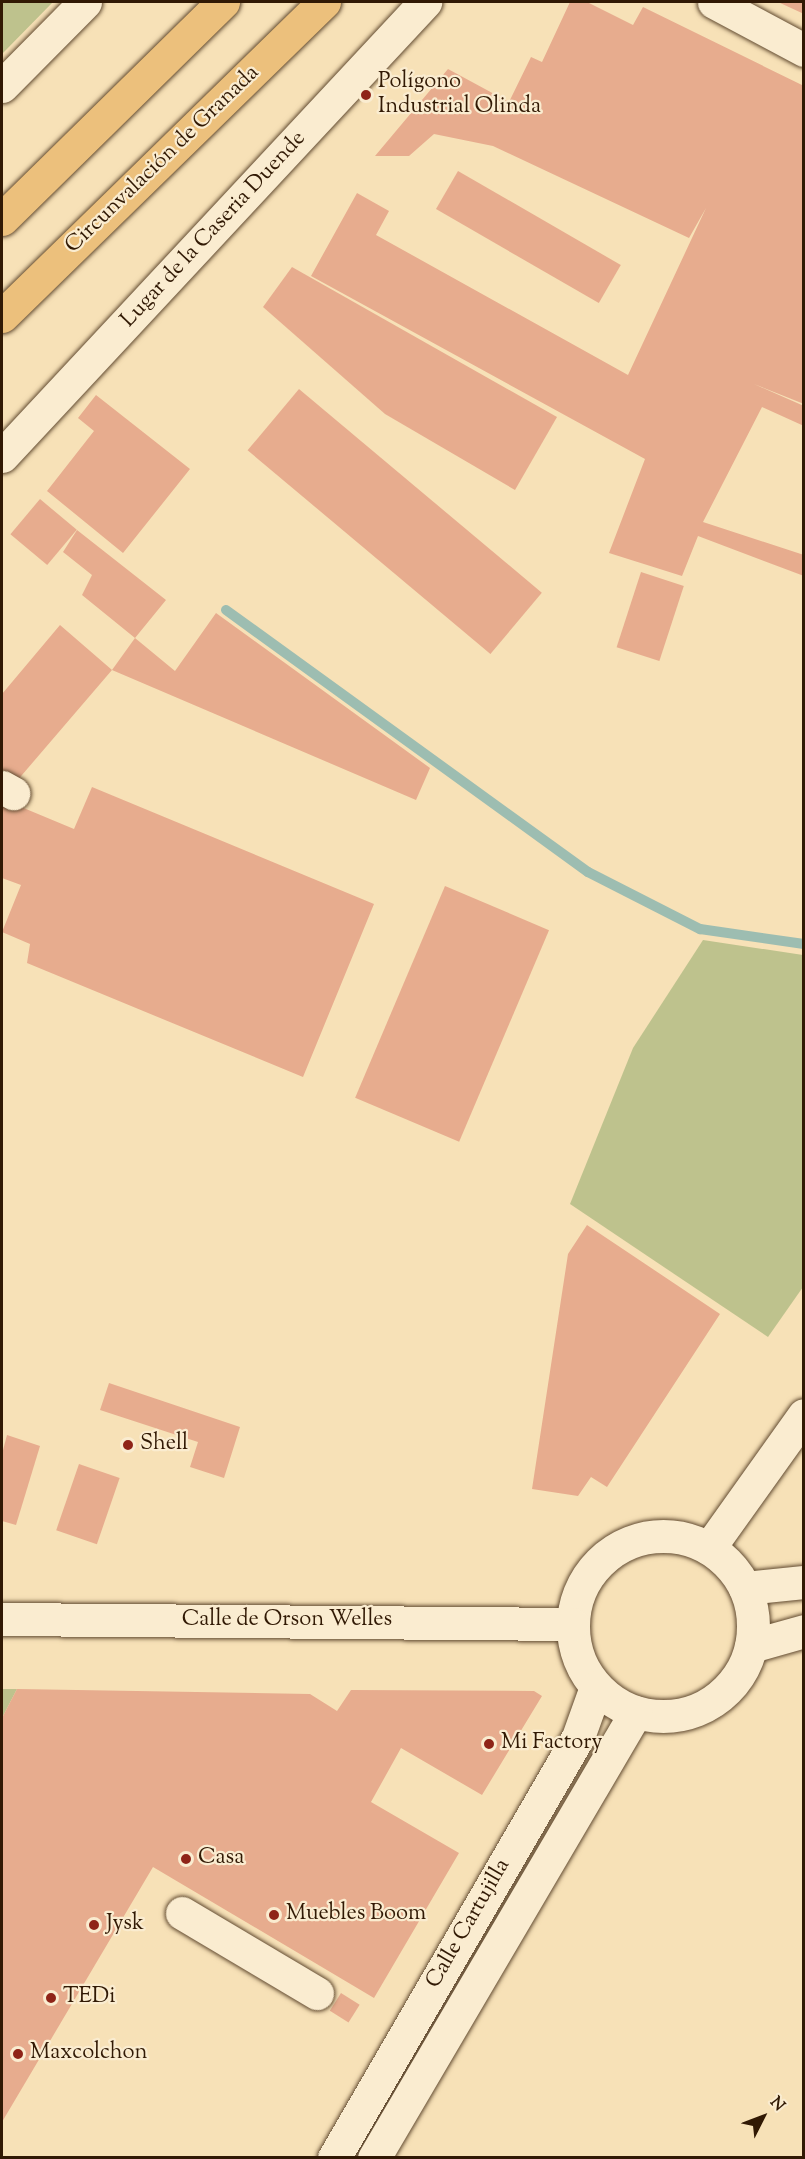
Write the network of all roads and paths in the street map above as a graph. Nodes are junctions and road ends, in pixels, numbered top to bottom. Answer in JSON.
{"nodes":[{"id":1,"x":85,"y":2,"type":"edge"},
{"id":2,"x":223,"y":2,"type":"edge"},
{"id":3,"x":324,"y":2,"type":"edge"},
{"id":4,"x":426,"y":2,"type":"edge"},
{"id":5,"x":714,"y":2,"type":"edge"},
{"id":6,"x":804,"y":50,"type":"edge"},
{"id":7,"x":2,"y":86,"type":"edge"},
{"id":8,"x":2,"y":219,"type":"edge"},
{"id":9,"x":2,"y":316,"type":"edge"},
{"id":10,"x":2,"y":456,"type":"edge"},
{"id":11,"x":802,"y":1422,"type":"edge"},
{"id":12,"x":709,"y":1548,"type":"junction"},
{"id":13,"x":804,"y":1582,"type":"edge"},
{"id":14,"x":745,"y":1588,"type":"junction"},
{"id":15,"x":2,"y":1619,"type":"edge"},
{"id":16,"x":572,"y":1624,"type":"junction"},
{"id":17,"x":804,"y":1631,"type":"edge"},
{"id":18,"x":751,"y":1646,"type":"junction"},
{"id":19,"x":596,"y":1687,"type":"junction"},
{"id":20,"x":636,"y":1712,"type":"junction"},
{"id":21,"x":182,"y":1913,"type":"dead end"},
{"id":22,"x":317,"y":1993,"type":"dead end"},
{"id":23,"x":334,"y":2157,"type":"edge"},
{"id":24,"x":374,"y":2157,"type":"edge"}],
"edges":[{"from":1,"to":7,"type":"street"},
{"from":2,"to":8,"type":"highway"},
{"from":3,"to":9,"type":"highway","name":"Circunvalación de Granada"},
{"from":4,"to":10,"type":"street","name":"Lugar de la Caseria Duende"},
{"from":5,"to":6,"type":"street"},
{"from":11,"to":12,"type":"street"},
{"from":12,"to":14,"type":"street"},
{"from":12,"to":16,"type":"street"},
{"from":13,"to":14,"type":"street"},
{"from":14,"to":18,"type":"street"},
{"from":15,"to":16,"type":"street","name":"Calle de Orson Welles"},
{"from":16,"to":19,"type":"street"},
{"from":17,"to":18,"type":"street"},
{"from":18,"to":20,"type":"street"},
{"from":19,"to":20,"type":"street"},
{"from":19,"to":23,"type":"street","name":"Calle Cartujilla"},
{"from":20,"to":24,"type":"street","name":"Calle Cartujilla"},
{"from":21,"to":22,"type":"street"}]}
